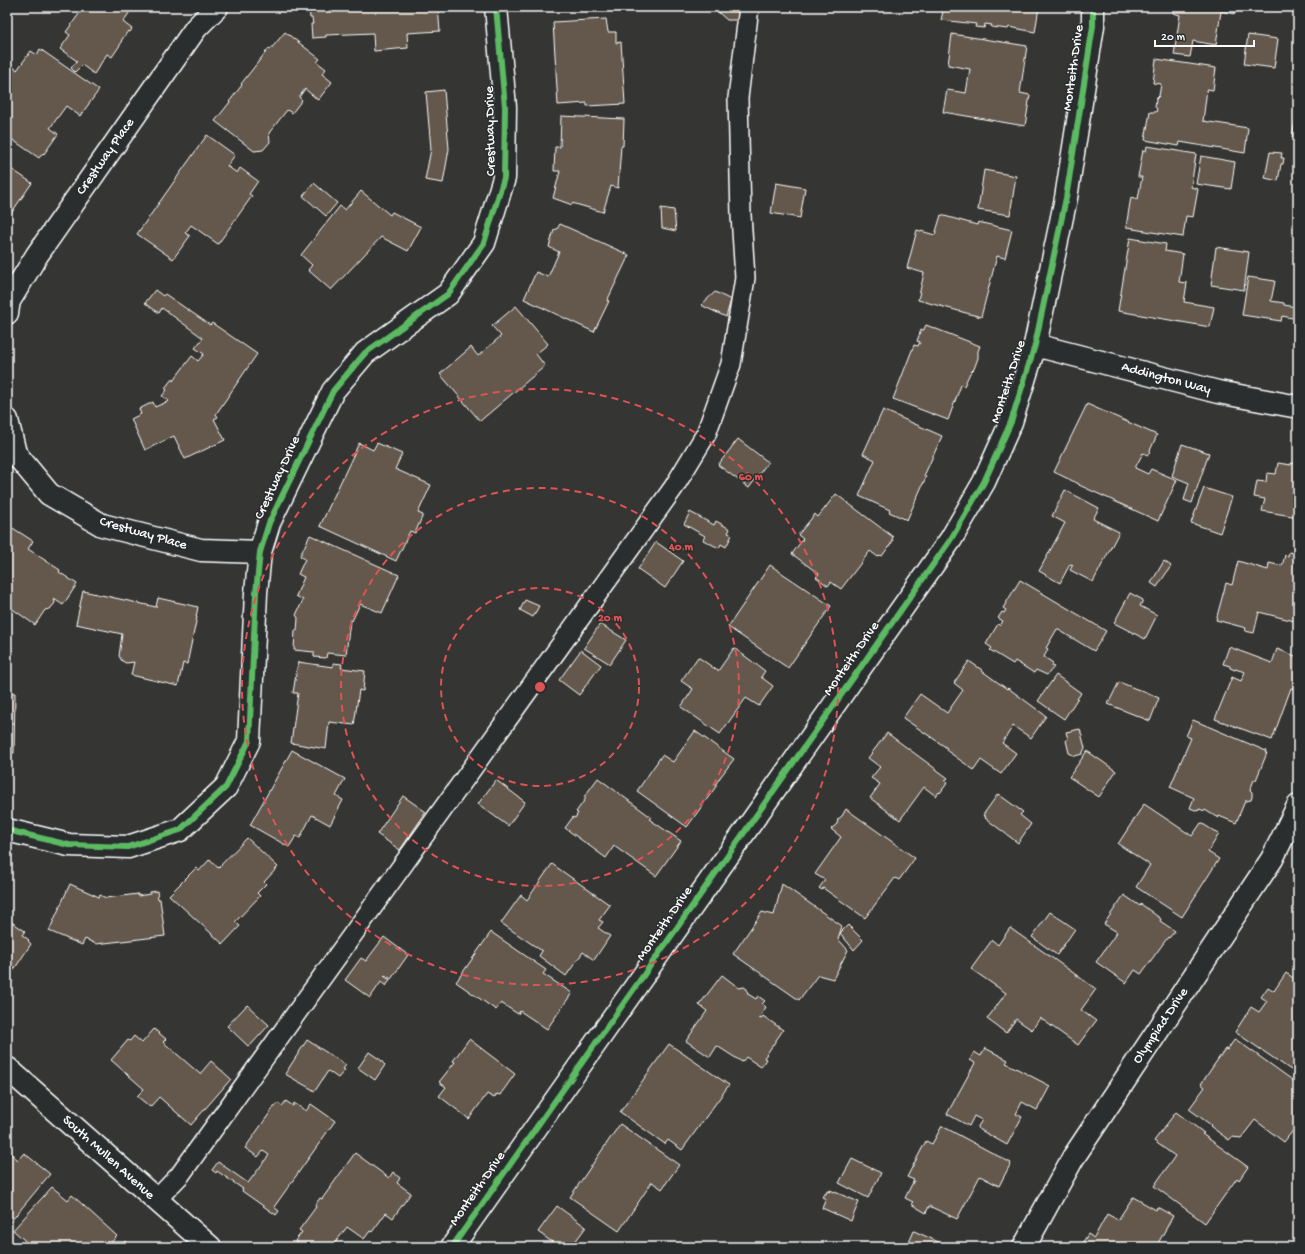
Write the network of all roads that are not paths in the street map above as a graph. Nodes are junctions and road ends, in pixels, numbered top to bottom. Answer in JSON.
{"nodes":[{"id":1,"x":217,"y":7,"type":"edge"},
{"id":2,"x":496,"y":7,"type":"edge"},
{"id":3,"x":749,"y":7,"type":"edge"},
{"id":4,"x":1093,"y":7,"type":"edge"},
{"id":5,"x":7,"y":313,"type":"edge"},
{"id":6,"x":1035,"y":345,"type":"junction"},
{"id":7,"x":1298,"y":407,"type":"edge"},
{"id":8,"x":7,"y":420,"type":"edge"},
{"id":9,"x":260,"y":552,"type":"junction"},
{"id":10,"x":1298,"y":806,"type":"edge"},
{"id":11,"x":7,"y":830,"type":"edge"},
{"id":12,"x":7,"y":1068,"type":"edge"},
{"id":13,"x":156,"y":1200,"type":"junction"},
{"id":14,"x":210,"y":1247,"type":"edge"},
{"id":15,"x":452,"y":1247,"type":"edge"},
{"id":16,"x":1024,"y":1247,"type":"edge"}],
"edges":[{"from":1,"to":5,"type":"street","name":"Crestway Place"},
{"from":2,"to":9,"type":"street","name":"Crestway Drive"},
{"from":3,"to":13,"type":"lane"},
{"from":4,"to":6,"type":"street","name":"Monteith Drive"},
{"from":6,"to":7,"type":"street","name":"Addington Way"},
{"from":6,"to":15,"type":"street","name":"Monteith Drive"},
{"from":8,"to":9,"type":"street","name":"Crestway Place"},
{"from":9,"to":11,"type":"street","name":"Crestway Drive"},
{"from":10,"to":16,"type":"street","name":"Olympiad Drive"},
{"from":12,"to":13,"type":"street","name":"South Mullen Avenue"},
{"from":13,"to":14,"type":"street","name":"South Mullen Avenue"}]}
